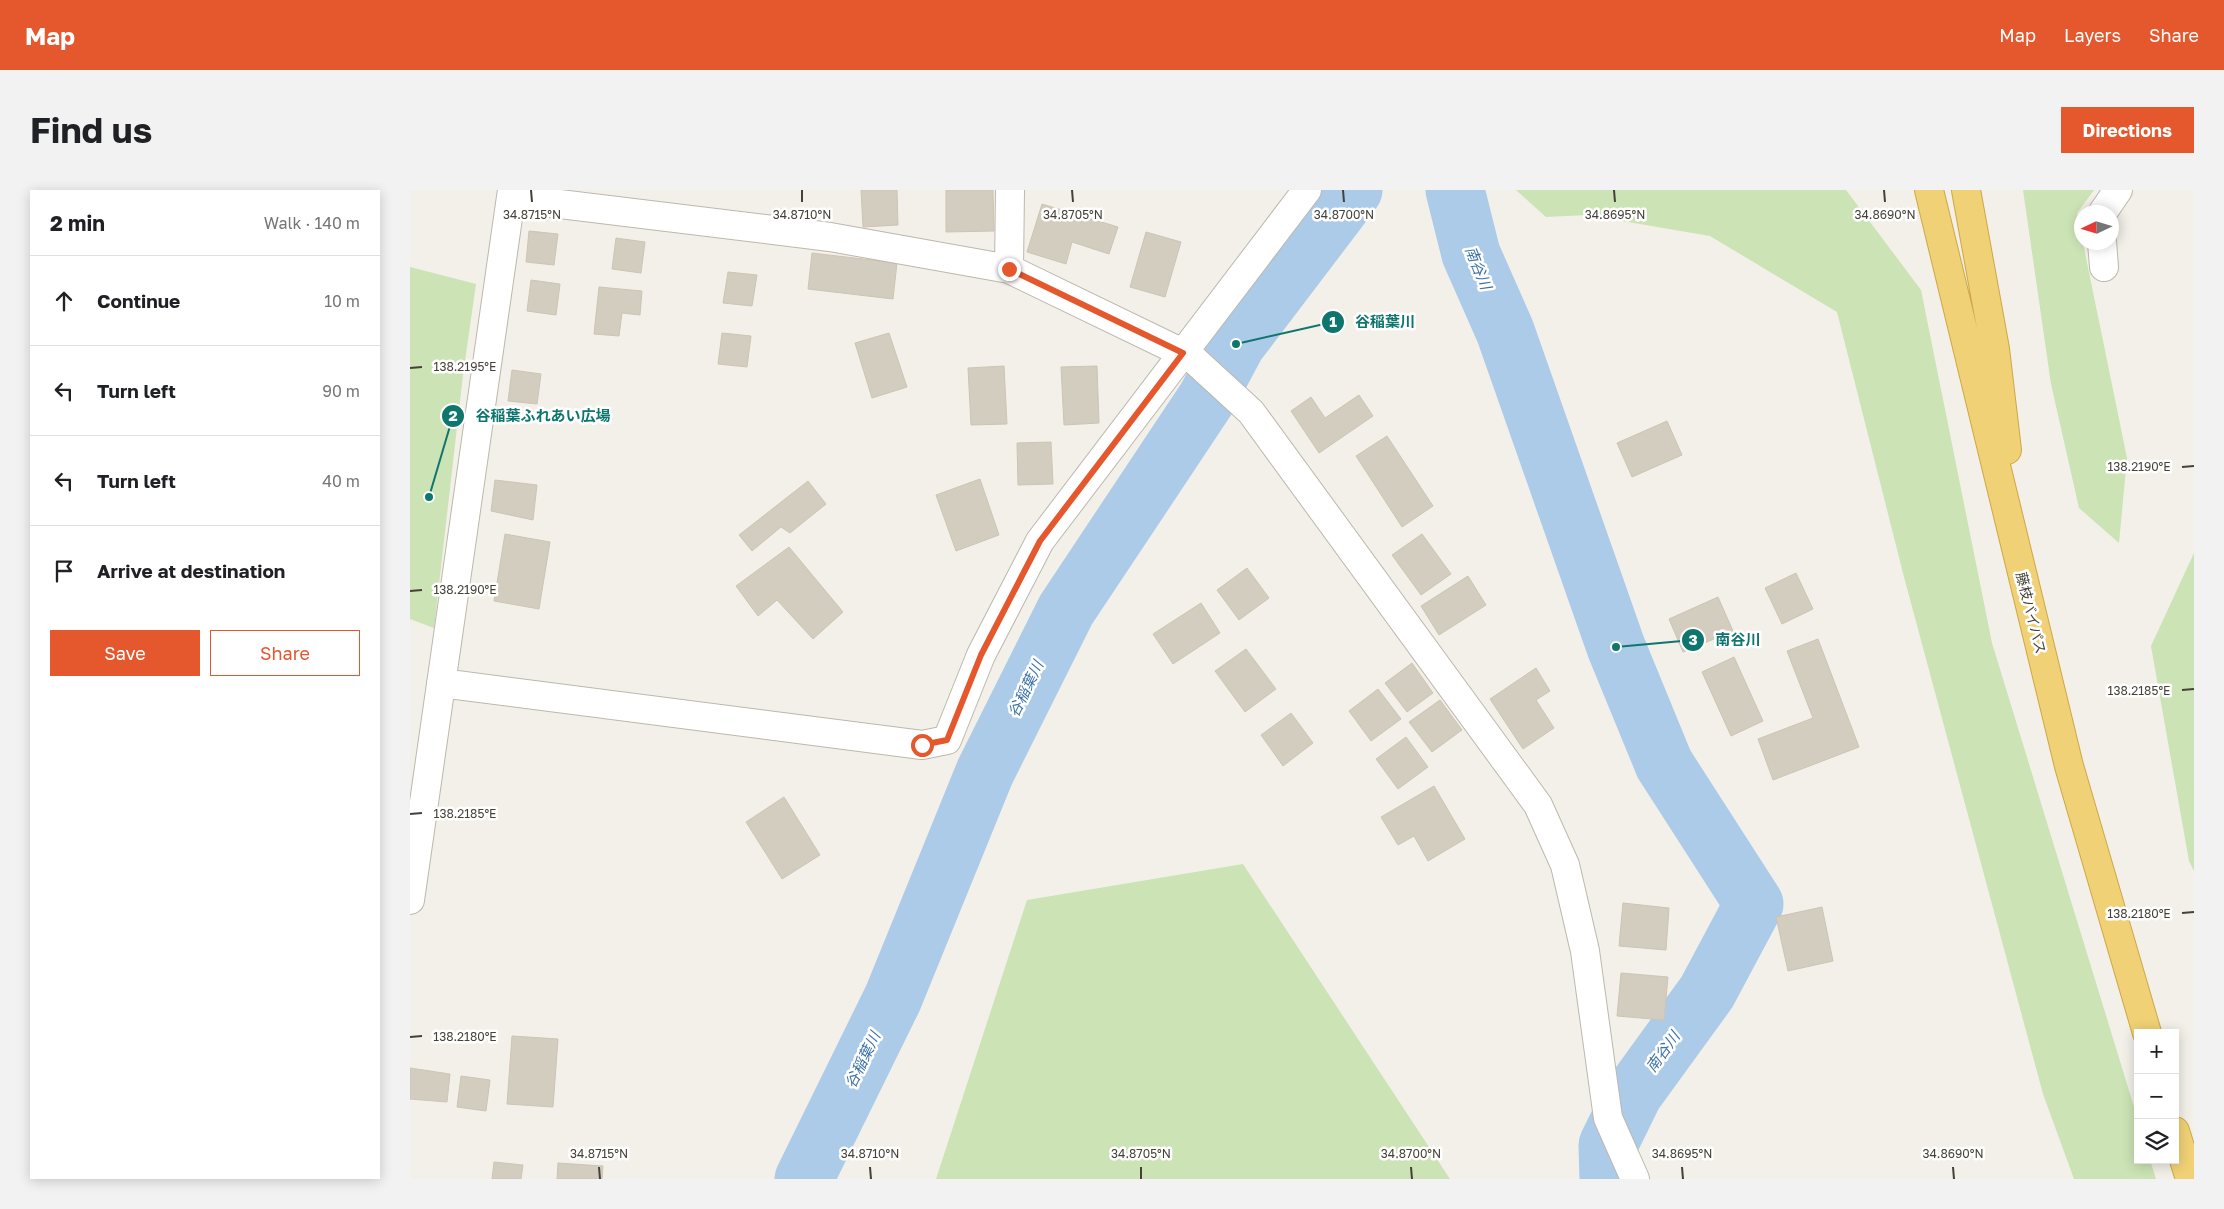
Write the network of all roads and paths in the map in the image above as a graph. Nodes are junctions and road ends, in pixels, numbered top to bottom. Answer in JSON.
{"nodes":[{"id":1,"x":1010,"y":190,"type":"edge"},
{"id":2,"x":1307,"y":190,"type":"edge"},
{"id":3,"x":1929,"y":190,"type":"edge"},
{"id":4,"x":1966,"y":190,"type":"edge"},
{"id":5,"x":2118,"y":190,"type":"edge"},
{"id":6,"x":512,"y":194,"type":"edge"},
{"id":7,"x":2108,"y":205,"type":"edge"},
{"id":8,"x":1009,"y":269,"type":"junction"},
{"id":9,"x":1187,"y":355,"type":"junction"},
{"id":10,"x":2020,"y":569,"type":"junction"},
{"id":11,"x":441,"y":683,"type":"junction"},
{"id":12,"x":410,"y":900,"type":"edge"},
{"id":13,"x":2146,"y":1029,"type":"edge"},
{"id":14,"x":2179,"y":1144,"type":"edge"},
{"id":15,"x":1635,"y":1179,"type":"edge"},
{"id":16,"x":2190,"y":1179,"type":"edge"}],
"edges":[{"from":1,"to":8,"type":"street"},
{"from":2,"to":9,"type":"street"},
{"from":3,"to":10,"type":"highway","name":"藤枝バイパス"},
{"from":4,"to":10,"type":"highway"},
{"from":5,"to":7,"type":"street"},
{"from":6,"to":8,"type":"street"},
{"from":6,"to":11,"type":"street"},
{"from":8,"to":9,"type":"street"},
{"from":9,"to":11,"type":"street"},
{"from":9,"to":15,"type":"street"},
{"from":10,"to":13,"type":"highway","name":"藤枝バイパス"},
{"from":11,"to":12,"type":"street"},
{"from":14,"to":16,"type":"highway"}]}
